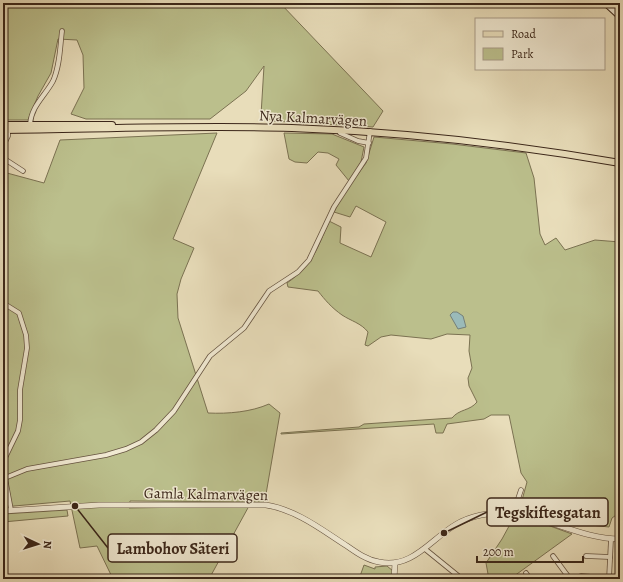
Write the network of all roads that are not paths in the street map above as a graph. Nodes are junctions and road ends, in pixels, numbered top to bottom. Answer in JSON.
{"nodes":[{"id":1,"x":606,"y":3,"type":"edge"},
{"id":2,"x":612,"y":3,"type":"edge"},
{"id":3,"x":620,"y":11,"type":"edge"},
{"id":4,"x":620,"y":16,"type":"edge"},
{"id":5,"x":62,"y":31,"type":"dead end"},
{"id":6,"x":30,"y":125,"type":"junction"},
{"id":7,"x":5,"y":128,"type":"edge"},
{"id":8,"x":330,"y":130,"type":"junction"},
{"id":9,"x":370,"y":132,"type":"junction"},
{"id":10,"x":369,"y":143,"type":"junction"},
{"id":11,"x":3,"y":146,"type":"edge"},
{"id":12,"x":3,"y":158,"type":"edge"},
{"id":13,"x":620,"y":161,"type":"edge"},
{"id":14,"x":23,"y":171,"type":"dead end"},
{"id":15,"x":3,"y":303,"type":"edge"},
{"id":16,"x":3,"y":462,"type":"edge"},
{"id":17,"x":3,"y":465,"type":"edge"},
{"id":18,"x":5,"y":478,"type":"junction"},
{"id":19,"x":521,"y":490,"type":"dead end"},
{"id":20,"x":11,"y":510,"type":"junction"},
{"id":21,"x":3,"y":511,"type":"edge"},
{"id":22,"x":513,"y":514,"type":"junction"},
{"id":23,"x":611,"y":539,"type":"junction"},
{"id":24,"x":620,"y":539,"type":"edge"},
{"id":25,"x":425,"y":549,"type":"junction"},
{"id":26,"x":553,"y":556,"type":"dead end"},
{"id":27,"x":586,"y":556,"type":"dead end"},
{"id":28,"x":610,"y":557,"type":"junction"},
{"id":29,"x":395,"y":563,"type":"junction"},
{"id":30,"x":526,"y":573,"type":"dead end"},
{"id":31,"x":609,"y":578,"type":"edge"},
{"id":32,"x":394,"y":579,"type":"edge"},
{"id":33,"x":462,"y":579,"type":"edge"},
{"id":34,"x":530,"y":579,"type":"edge"},
{"id":35,"x":571,"y":579,"type":"edge"},
{"id":36,"x":620,"y":579,"type":"edge"}],
"edges":[{"from":1,"to":4,"type":"main road"},
{"from":2,"to":3,"type":"main road"},
{"from":5,"to":6,"type":"street"},
{"from":6,"to":7,"type":"main road","name":"Nya Kalmarvägen"},
{"from":6,"to":9,"type":"main road","name":"Nya Kalmarvägen"},
{"from":7,"to":8,"type":"main road","name":"Nya Kalmarvägen"},
{"from":7,"to":11,"type":"street"},
{"from":8,"to":9,"type":"main road","name":"Nya Kalmarvägen"},
{"from":8,"to":10,"type":"street"},
{"from":9,"to":10,"type":"street"},
{"from":9,"to":13,"type":"main road","name":"Nya Kalmarvägen"},
{"from":10,"to":18,"type":"street"},
{"from":12,"to":14,"type":"street"},
{"from":15,"to":16,"type":"street"},
{"from":17,"to":18,"type":"street"},
{"from":18,"to":20,"type":"street"},
{"from":19,"to":22,"type":"street"},
{"from":20,"to":21,"type":"street","name":"Gamla Kalmarvägen"},
{"from":20,"to":29,"type":"street","name":"Gamla Kalmarvägen"},
{"from":22,"to":23,"type":"street"},
{"from":22,"to":25,"type":"street"},
{"from":23,"to":24,"type":"street"},
{"from":23,"to":28,"type":"street"},
{"from":25,"to":29,"type":"street"},
{"from":25,"to":33,"type":"street"},
{"from":26,"to":35,"type":"street"},
{"from":27,"to":28,"type":"street"},
{"from":28,"to":31,"type":"street"},
{"from":29,"to":32,"type":"street"},
{"from":30,"to":34,"type":"street"},
{"from":31,"to":35,"type":"street"},
{"from":31,"to":36,"type":"street"}]}
